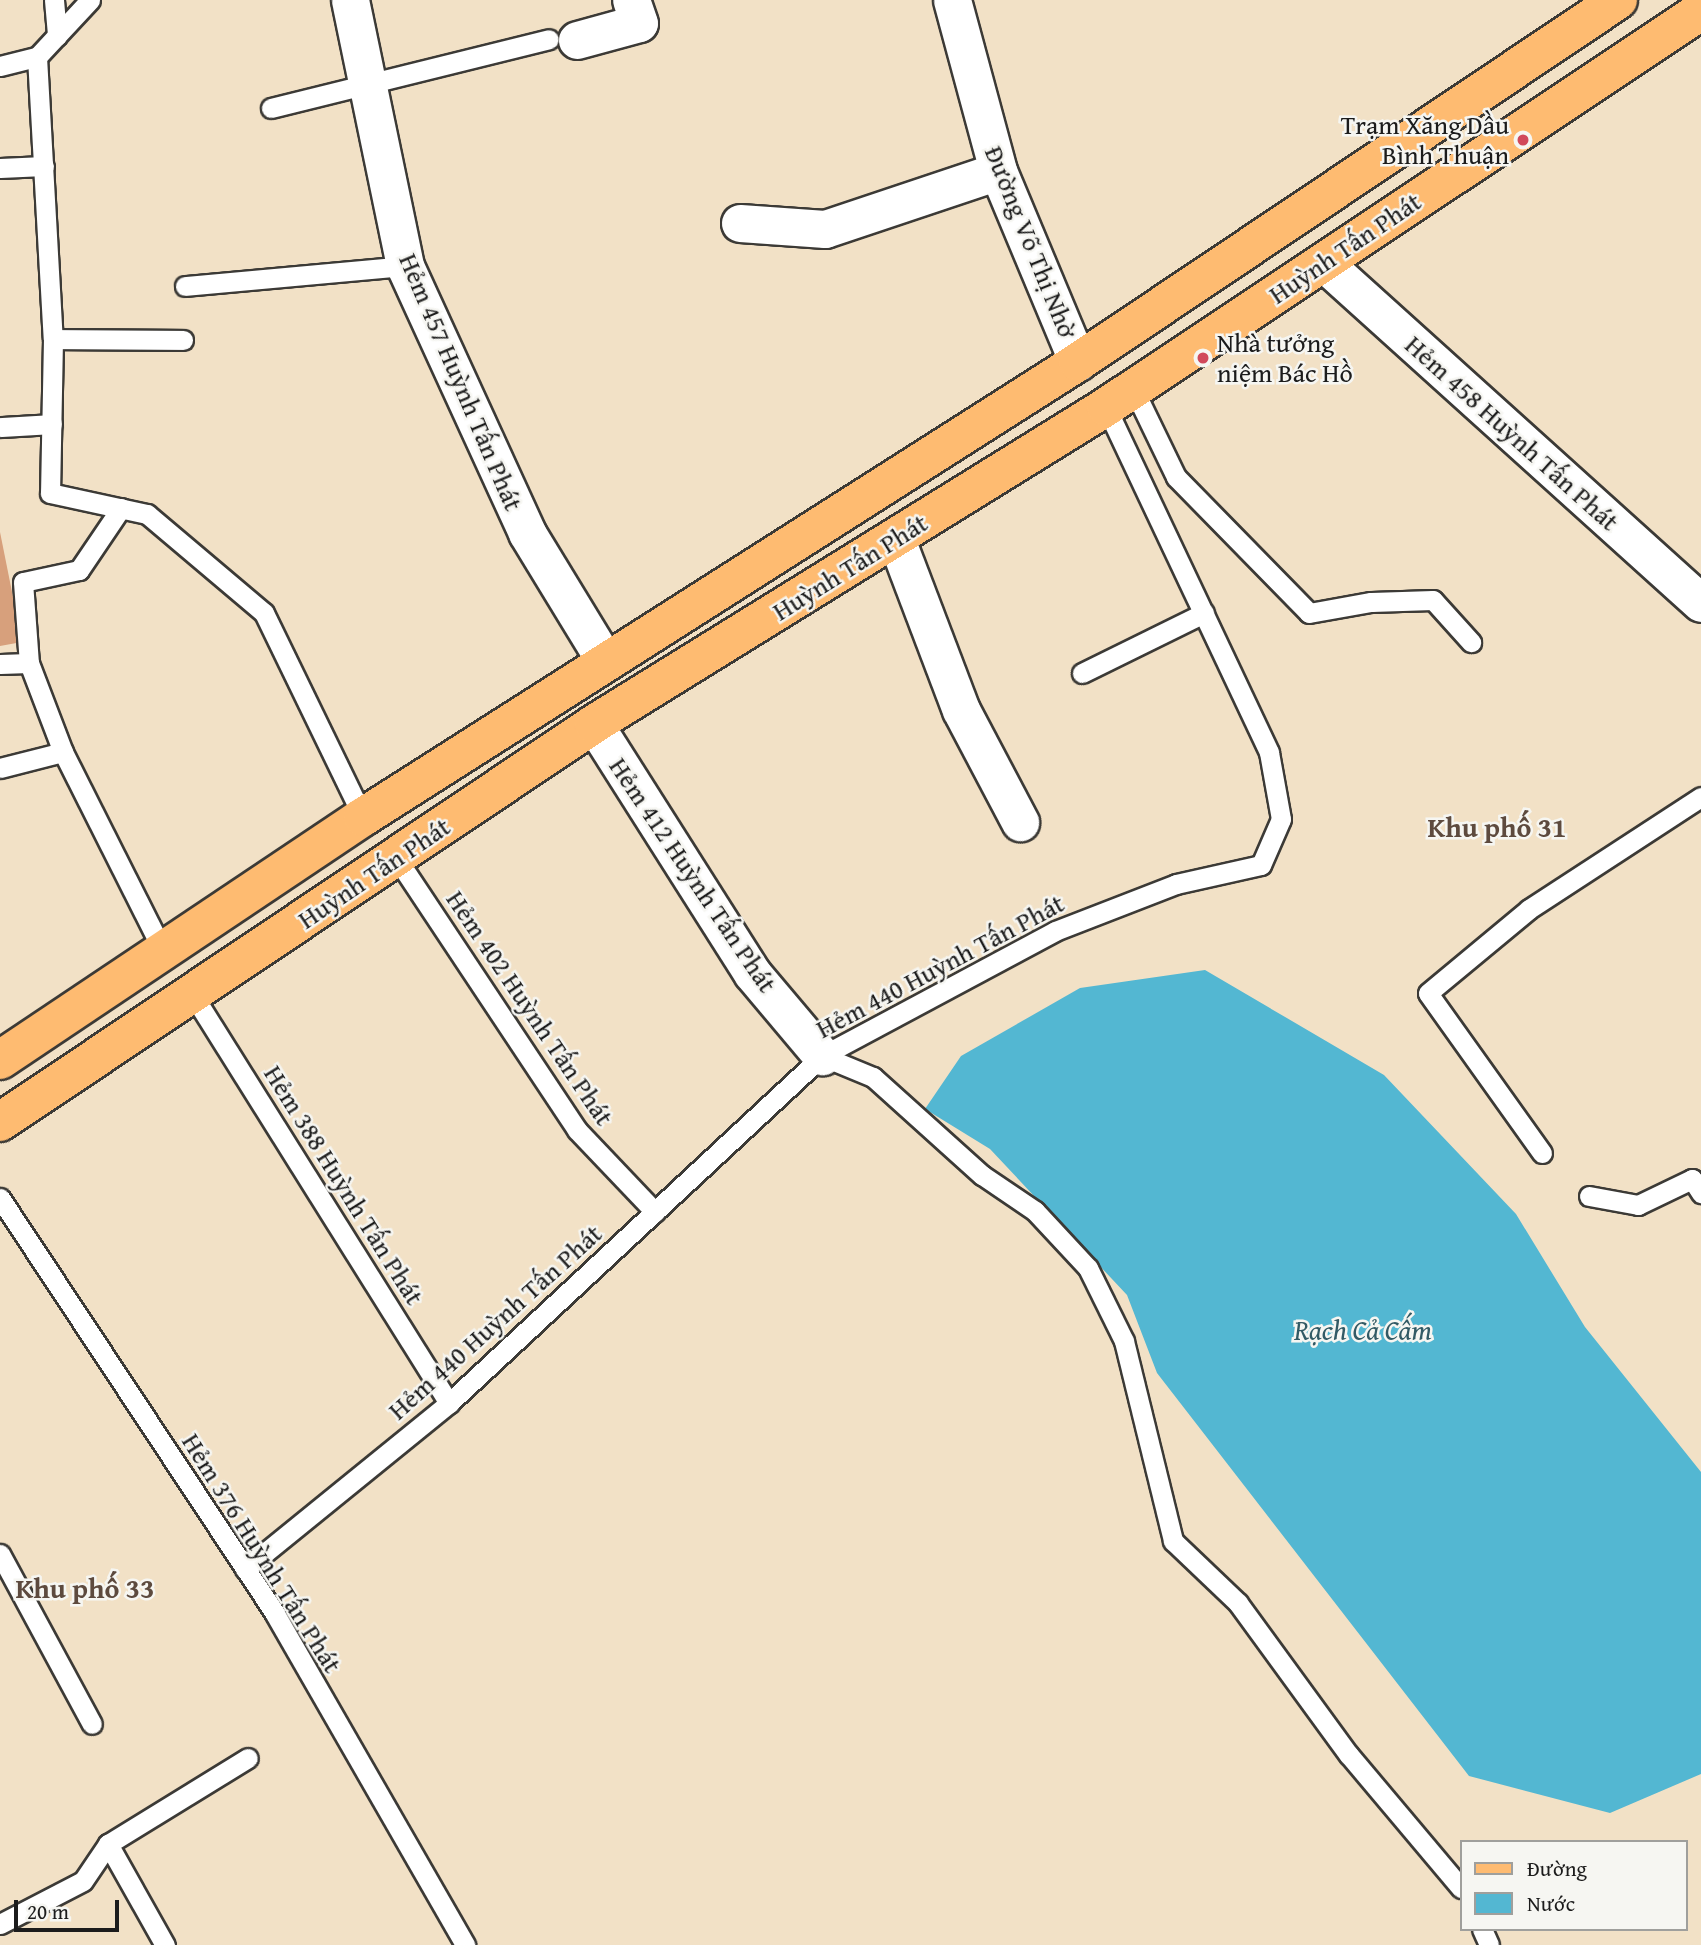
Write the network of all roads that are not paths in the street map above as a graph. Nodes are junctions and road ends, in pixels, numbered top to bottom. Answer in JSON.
{"nodes":[{"id":1,"x":54,"y":0,"type":"edge"},
{"id":2,"x":90,"y":0,"type":"edge"},
{"id":3,"x":351,"y":0,"type":"edge"},
{"id":4,"x":631,"y":0,"type":"edge"},
{"id":5,"x":952,"y":0,"type":"edge"},
{"id":6,"x":1618,"y":0,"type":"edge"},
{"id":7,"x":1701,"y":11,"type":"edge"},
{"id":8,"x":57,"y":36,"type":"junction"},
{"id":9,"x":563,"y":39,"type":"joint"},
{"id":10,"x":37,"y":57,"type":"junction"},
{"id":11,"x":0,"y":66,"type":"edge"},
{"id":12,"x":372,"y":86,"type":"junction"},
{"id":13,"x":271,"y":108,"type":"dead end"},
{"id":14,"x":44,"y":166,"type":"junction"},
{"id":15,"x":0,"y":168,"type":"edge"},
{"id":16,"x":998,"y":171,"type":"junction"},
{"id":17,"x":1287,"y":221,"type":"junction"},
{"id":18,"x":740,"y":223,"type":"dead end"},
{"id":19,"x":1323,"y":262,"type":"junction"},
{"id":20,"x":405,"y":266,"type":"junction"},
{"id":21,"x":185,"y":286,"type":"dead end"},
{"id":22,"x":52,"y":339,"type":"junction"},
{"id":23,"x":183,"y":340,"type":"dead end"},
{"id":24,"x":1079,"y":362,"type":"junction"},
{"id":25,"x":1119,"y":398,"type":"junction"},
{"id":26,"x":52,"y":424,"type":"junction"},
{"id":27,"x":0,"y":427,"type":"edge"},
{"id":28,"x":121,"y":508,"type":"junction"},
{"id":29,"x":896,"y":539,"type":"junction"},
{"id":30,"x":1701,"y":603,"type":"edge"},
{"id":31,"x":1204,"y":613,"type":"junction"},
{"id":32,"x":1471,"y":642,"type":"dead end"},
{"id":33,"x":606,"y":661,"type":"junction"},
{"id":34,"x":29,"y":663,"type":"junction"},
{"id":35,"x":0,"y":664,"type":"edge"},
{"id":36,"x":1082,"y":673,"type":"dead end"},
{"id":37,"x":594,"y":724,"type":"junction"},
{"id":38,"x":63,"y":752,"type":"junction"},
{"id":39,"x":0,"y":768,"type":"edge"},
{"id":40,"x":1701,"y":797,"type":"edge"},
{"id":41,"x":363,"y":817,"type":"junction"},
{"id":42,"x":1020,"y":821,"type":"dead end"},
{"id":43,"x":397,"y":859,"type":"junction"},
{"id":44,"x":234,"y":903,"type":"junction"},
{"id":45,"x":264,"y":947,"type":"junction"},
{"id":46,"x":163,"y":951,"type":"junction"},
{"id":47,"x":193,"y":995,"type":"junction"},
{"id":48,"x":822,"y":1056,"type":"junction"},
{"id":49,"x":0,"y":1060,"type":"edge"},
{"id":50,"x":0,"y":1122,"type":"edge"},
{"id":51,"x":1542,"y":1153,"type":"dead end"},
{"id":52,"x":1701,"y":1193,"type":"edge"},
{"id":53,"x":1590,"y":1196,"type":"dead end"},
{"id":54,"x":0,"y":1198,"type":"edge"},
{"id":55,"x":655,"y":1212,"type":"junction"},
{"id":56,"x":449,"y":1403,"type":"junction"},
{"id":57,"x":0,"y":1554,"type":"edge"},
{"id":58,"x":245,"y":1569,"type":"junction"},
{"id":59,"x":92,"y":1724,"type":"dead end"},
{"id":60,"x":248,"y":1758,"type":"dead end"},
{"id":61,"x":108,"y":1844,"type":"junction"},
{"id":62,"x":1460,"y":1887,"type":"edge"},
{"id":63,"x":0,"y":1924,"type":"edge"},
{"id":64,"x":165,"y":1945,"type":"edge"},
{"id":65,"x":465,"y":1945,"type":"edge"}],
"edges":[{"from":1,"to":8,"type":"lane"},
{"from":2,"to":8,"type":"lane"},
{"from":3,"to":12,"type":"street","name":"Hẻm 457 Huỳnh Tấn Phát"},
{"from":4,"to":9,"type":"street"},
{"from":5,"to":16,"type":"street","name":"Đường Võ Thị Nhờ"},
{"from":6,"to":17,"type":"main road","name":"Huỳnh Tấn Phát"},
{"from":7,"to":19,"type":"main road","name":"Huỳnh Tấn Phát"},
{"from":8,"to":10,"type":"lane"},
{"from":9,"to":12,"type":"lane"},
{"from":10,"to":11,"type":"lane"},
{"from":10,"to":14,"type":"lane"},
{"from":12,"to":13,"type":"lane"},
{"from":12,"to":20,"type":"street","name":"Hẻm 457 Huỳnh Tấn Phát"},
{"from":14,"to":15,"type":"lane"},
{"from":14,"to":22,"type":"lane"},
{"from":16,"to":18,"type":"street"},
{"from":16,"to":24,"type":"street","name":"Đường Võ Thị Nhờ"},
{"from":17,"to":19,"type":"main road"},
{"from":17,"to":24,"type":"main road","name":"Huỳnh Tấn Phát"},
{"from":19,"to":25,"type":"main road","name":"Huỳnh Tấn Phát"},
{"from":19,"to":30,"type":"street","name":"Hẻm 458 Huỳnh Tấn Phát"},
{"from":20,"to":21,"type":"lane"},
{"from":20,"to":33,"type":"street","name":"Hẻm 457 Huỳnh Tấn Phát"},
{"from":22,"to":23,"type":"lane"},
{"from":22,"to":26,"type":"lane"},
{"from":24,"to":25,"type":"main road"},
{"from":24,"to":33,"type":"main road","name":"Huỳnh Tấn Phát"},
{"from":25,"to":29,"type":"main road","name":"Huỳnh Tấn Phát"},
{"from":25,"to":31,"type":"lane","name":"Hẻm 440 Huỳnh Tấn Phát"},
{"from":25,"to":32,"type":"lane"},
{"from":26,"to":27,"type":"lane"},
{"from":26,"to":28,"type":"lane"},
{"from":28,"to":34,"type":"lane"},
{"from":28,"to":41,"type":"lane"},
{"from":29,"to":37,"type":"main road","name":"Huỳnh Tấn Phát"},
{"from":29,"to":42,"type":"street"},
{"from":31,"to":36,"type":"lane"},
{"from":31,"to":48,"type":"lane","name":"Hẻm 440 Huỳnh Tấn Phát"},
{"from":33,"to":41,"type":"main road","name":"Huỳnh Tấn Phát"},
{"from":34,"to":35,"type":"lane"},
{"from":34,"to":38,"type":"lane"},
{"from":37,"to":43,"type":"main road","name":"Huỳnh Tấn Phát"},
{"from":37,"to":48,"type":"street","name":"Hẻm 412 Huỳnh Tấn Phát"},
{"from":38,"to":39,"type":"lane"},
{"from":38,"to":46,"type":"lane"},
{"from":40,"to":51,"type":"lane"},
{"from":41,"to":44,"type":"main road","name":"Huỳnh Tấn Phát"},
{"from":43,"to":45,"type":"main road","name":"Huỳnh Tấn Phát"},
{"from":43,"to":55,"type":"lane","name":"Hẻm 402 Huỳnh Tấn Phát"},
{"from":44,"to":45,"type":"main road"},
{"from":44,"to":46,"type":"main road","name":"Huỳnh Tấn Phát"},
{"from":45,"to":47,"type":"main road","name":"Huỳnh Tấn Phát"},
{"from":46,"to":49,"type":"main road","name":"Huỳnh Tấn Phát"},
{"from":47,"to":50,"type":"main road","name":"Huỳnh Tấn Phát"},
{"from":47,"to":56,"type":"lane","name":"Hẻm 388 Huỳnh Tấn Phát"},
{"from":48,"to":55,"type":"lane","name":"Hẻm 440 Huỳnh Tấn Phát"},
{"from":48,"to":62,"type":"lane"},
{"from":52,"to":53,"type":"lane"},
{"from":54,"to":58,"type":"lane","name":"Hẻm 376 Huỳnh Tấn Phát"},
{"from":55,"to":56,"type":"lane","name":"Hẻm 440 Huỳnh Tấn Phát"},
{"from":56,"to":58,"type":"lane","name":"Hẻm 440 Huỳnh Tấn Phát"},
{"from":57,"to":59,"type":"lane"},
{"from":58,"to":65,"type":"lane","name":"Hẻm 376 Huỳnh Tấn Phát"},
{"from":60,"to":61,"type":"lane"},
{"from":61,"to":63,"type":"lane"},
{"from":61,"to":64,"type":"lane"}]}
